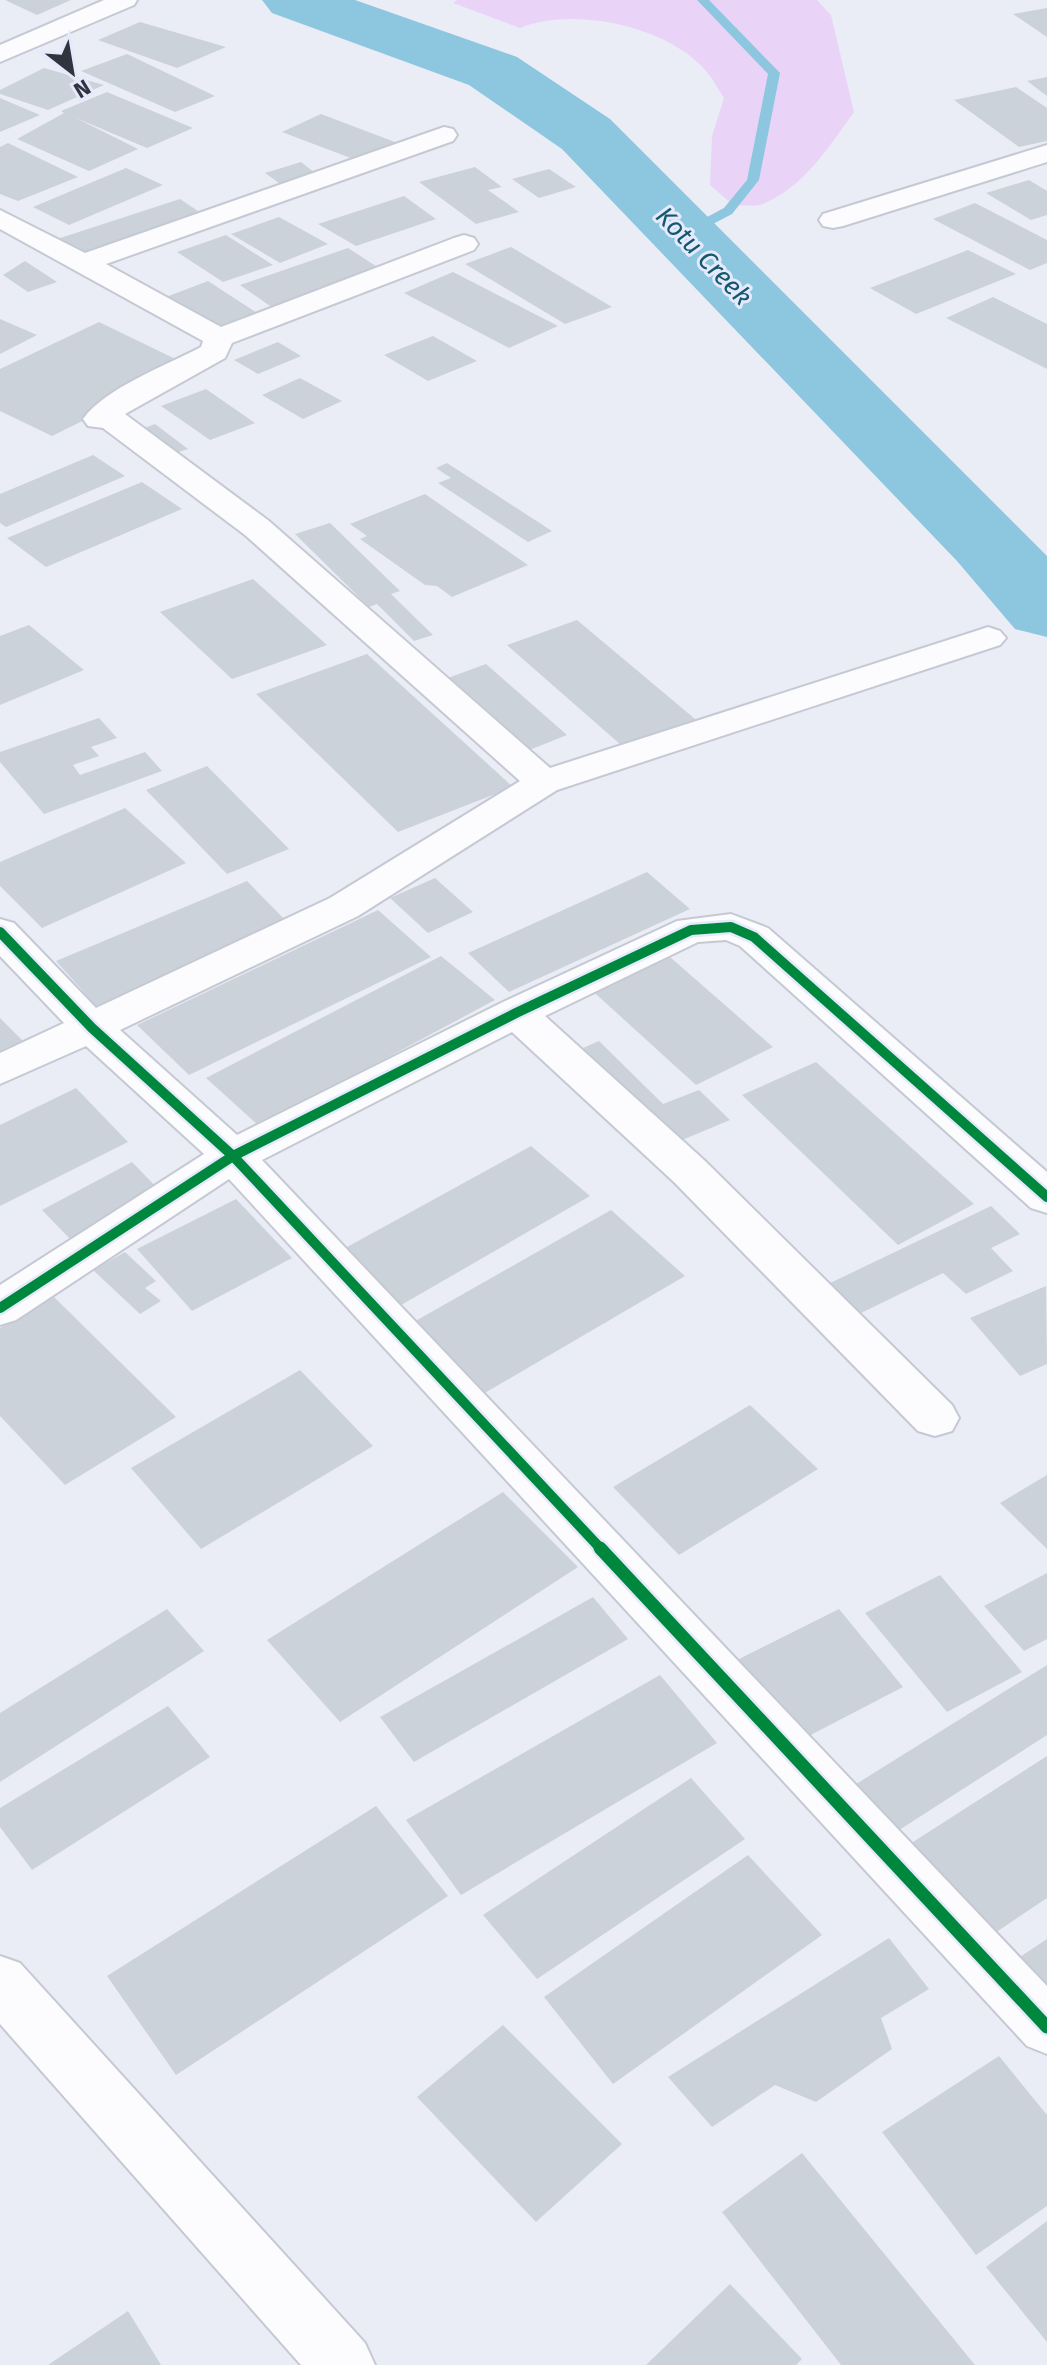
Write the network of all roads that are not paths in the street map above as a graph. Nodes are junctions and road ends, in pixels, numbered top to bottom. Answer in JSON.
{"nodes":[{"id":1,"x":125,"y":0,"type":"edge"},
{"id":2,"x":0,"y":54,"type":"edge"},
{"id":3,"x":444,"y":135,"type":"dead end"},
{"id":4,"x":1047,"y":153,"type":"edge"},
{"id":5,"x":0,"y":218,"type":"edge"},
{"id":6,"x":833,"y":220,"type":"dead end"},
{"id":7,"x":464,"y":244,"type":"dead end"},
{"id":8,"x":80,"y":264,"type":"junction"},
{"id":9,"x":219,"y":338,"type":"junction"},
{"id":10,"x":988,"y":638,"type":"dead end"},
{"id":11,"x":544,"y":782,"type":"junction"},
{"id":12,"x":0,"y":932,"type":"edge"},
{"id":13,"x":516,"y":1013,"type":"junction"},
{"id":14,"x":92,"y":1028,"type":"junction"},
{"id":15,"x":0,"y":1070,"type":"edge"},
{"id":16,"x":233,"y":1156,"type":"junction"},
{"id":17,"x":1047,"y":1197,"type":"edge"},
{"id":18,"x":0,"y":1308,"type":"edge"},
{"id":19,"x":935,"y":1418,"type":"dead end"},
{"id":20,"x":0,"y":1982,"type":"edge"},
{"id":21,"x":1047,"y":2027,"type":"edge"},
{"id":22,"x":343,"y":2365,"type":"edge"}],
"edges":[{"from":1,"to":2,"type":"street"},
{"from":3,"to":8,"type":"street"},
{"from":4,"to":6,"type":"street"},
{"from":5,"to":8,"type":"street"},
{"from":7,"to":9,"type":"street"},
{"from":8,"to":9,"type":"street"},
{"from":9,"to":11,"type":"street"},
{"from":10,"to":11,"type":"street"},
{"from":11,"to":14,"type":"street"},
{"from":12,"to":14,"type":"street"},
{"from":13,"to":16,"type":"street"},
{"from":13,"to":17,"type":"street"},
{"from":13,"to":19,"type":"street"},
{"from":14,"to":15,"type":"street"},
{"from":14,"to":16,"type":"street"},
{"from":16,"to":18,"type":"street"},
{"from":16,"to":21,"type":"street"},
{"from":20,"to":22,"type":"street"}]}
